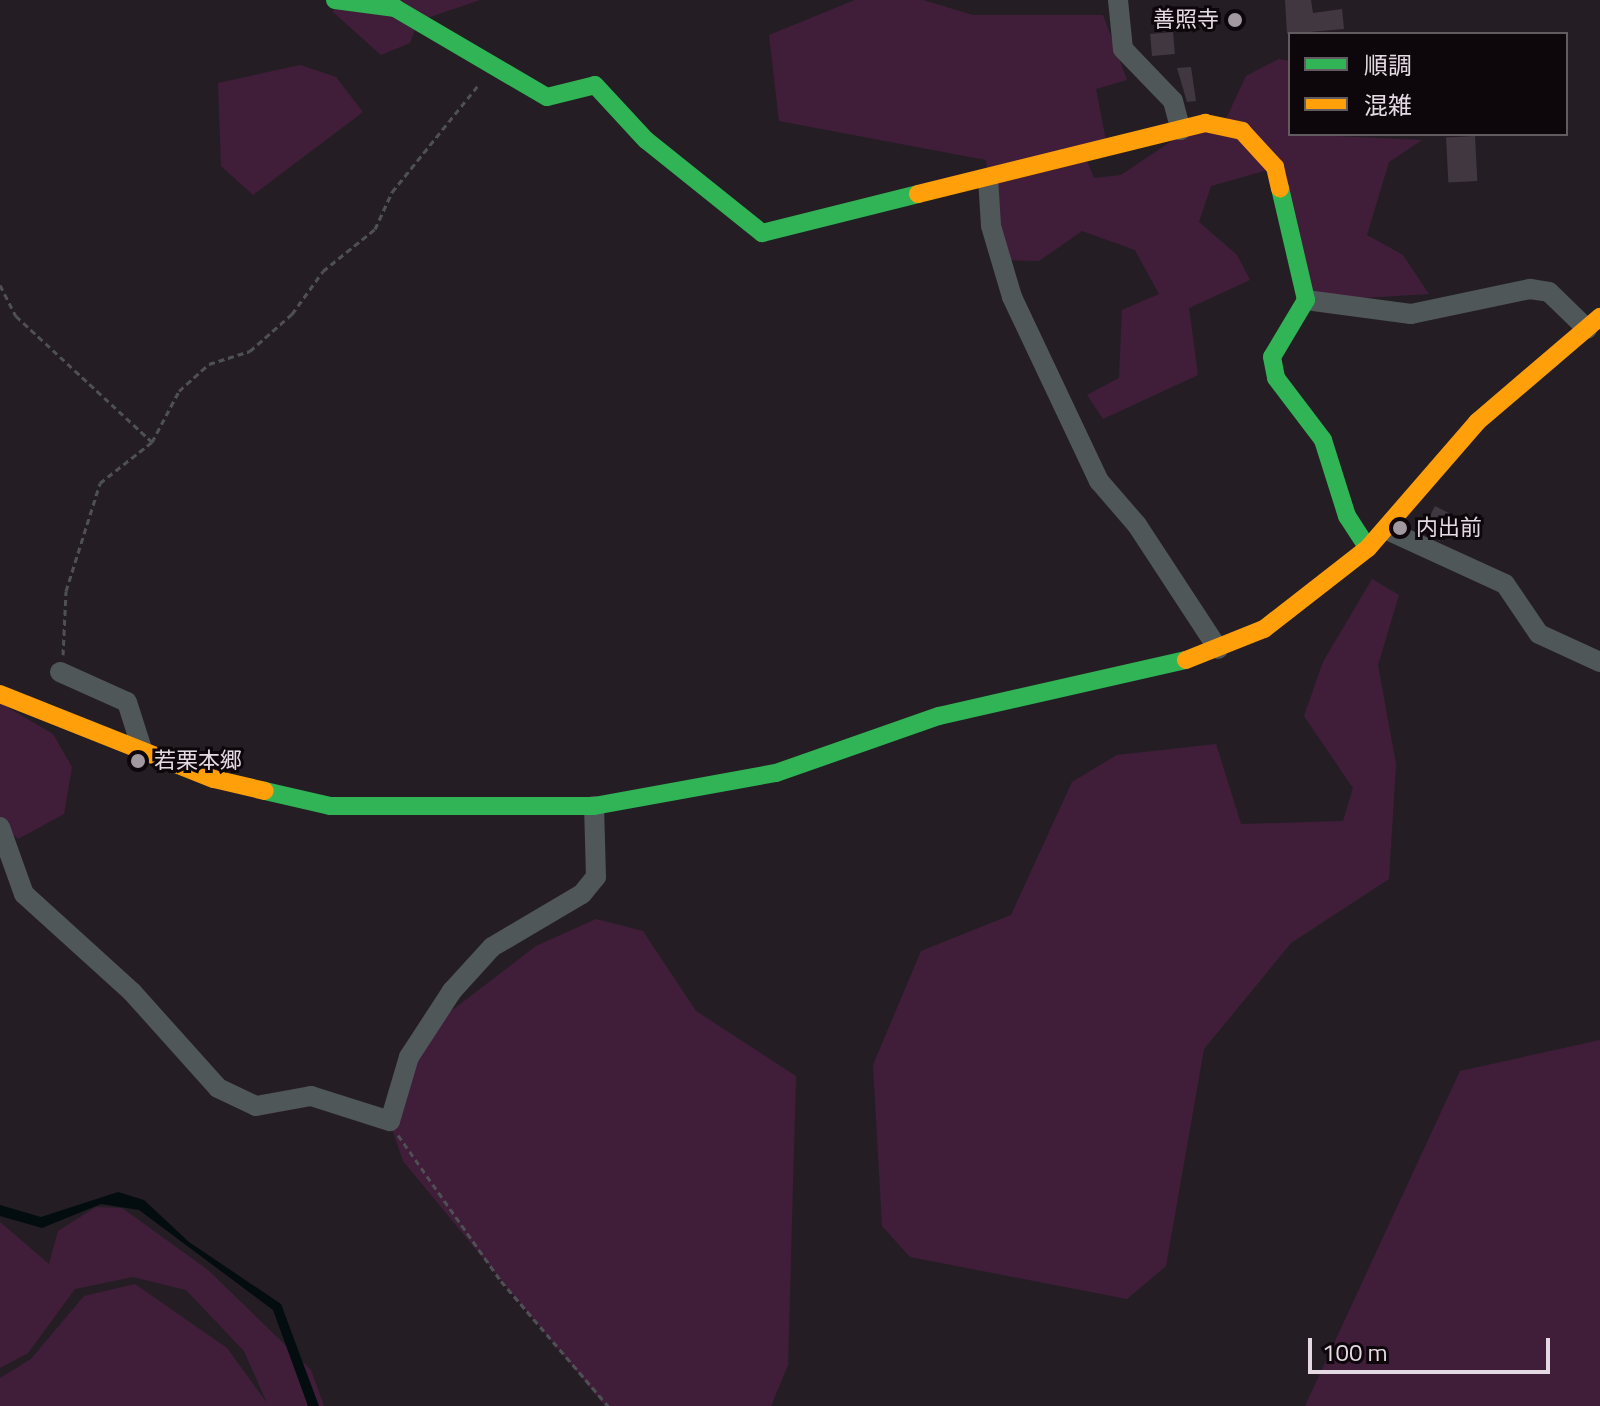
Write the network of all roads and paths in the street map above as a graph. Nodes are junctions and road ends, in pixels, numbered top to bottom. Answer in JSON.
{"nodes":[{"id":1,"x":335,"y":0,"type":"edge"},
{"id":2,"x":1118,"y":0,"type":"edge"},
{"id":3,"x":492,"y":69,"type":"junction"},
{"id":4,"x":1181,"y":130,"type":"junction"},
{"id":5,"x":988,"y":178,"type":"junction"},
{"id":6,"x":0,"y":285,"type":"edge"},
{"id":7,"x":1306,"y":300,"type":"junction"},
{"id":8,"x":1594,"y":323,"type":"edge"},
{"id":9,"x":152,"y":442,"type":"junction"},
{"id":10,"x":1387,"y":530,"type":"junction"},
{"id":11,"x":1368,"y":548,"type":"junction"},
{"id":12,"x":1218,"y":649,"type":"junction"},
{"id":13,"x":1600,"y":662,"type":"edge"},
{"id":14,"x":60,"y":672,"type":"joint"},
{"id":15,"x":0,"y":694,"type":"edge"},
{"id":16,"x":143,"y":752,"type":"junction"},
{"id":17,"x":594,"y":806,"type":"junction"},
{"id":18,"x":0,"y":827,"type":"edge"},
{"id":19,"x":390,"y":1121,"type":"junction"},
{"id":20,"x":608,"y":1406,"type":"edge"}],
"edges":[{"from":1,"to":3,"type":"street"},
{"from":2,"to":4,"type":"street"},
{"from":3,"to":5,"type":"street"},
{"from":3,"to":9,"type":"path"},
{"from":4,"to":5,"type":"street"},
{"from":4,"to":7,"type":"street"},
{"from":5,"to":12,"type":"street"},
{"from":6,"to":9,"type":"path"},
{"from":7,"to":8,"type":"street"},
{"from":7,"to":11,"type":"street"},
{"from":8,"to":10,"type":"street"},
{"from":9,"to":14,"type":"path"},
{"from":10,"to":11,"type":"street"},
{"from":10,"to":13,"type":"street"},
{"from":11,"to":12,"type":"street"},
{"from":12,"to":17,"type":"street"},
{"from":14,"to":16,"type":"street"},
{"from":15,"to":16,"type":"street"},
{"from":16,"to":17,"type":"street"},
{"from":17,"to":19,"type":"street"},
{"from":18,"to":19,"type":"street"},
{"from":19,"to":20,"type":"path"}]}
